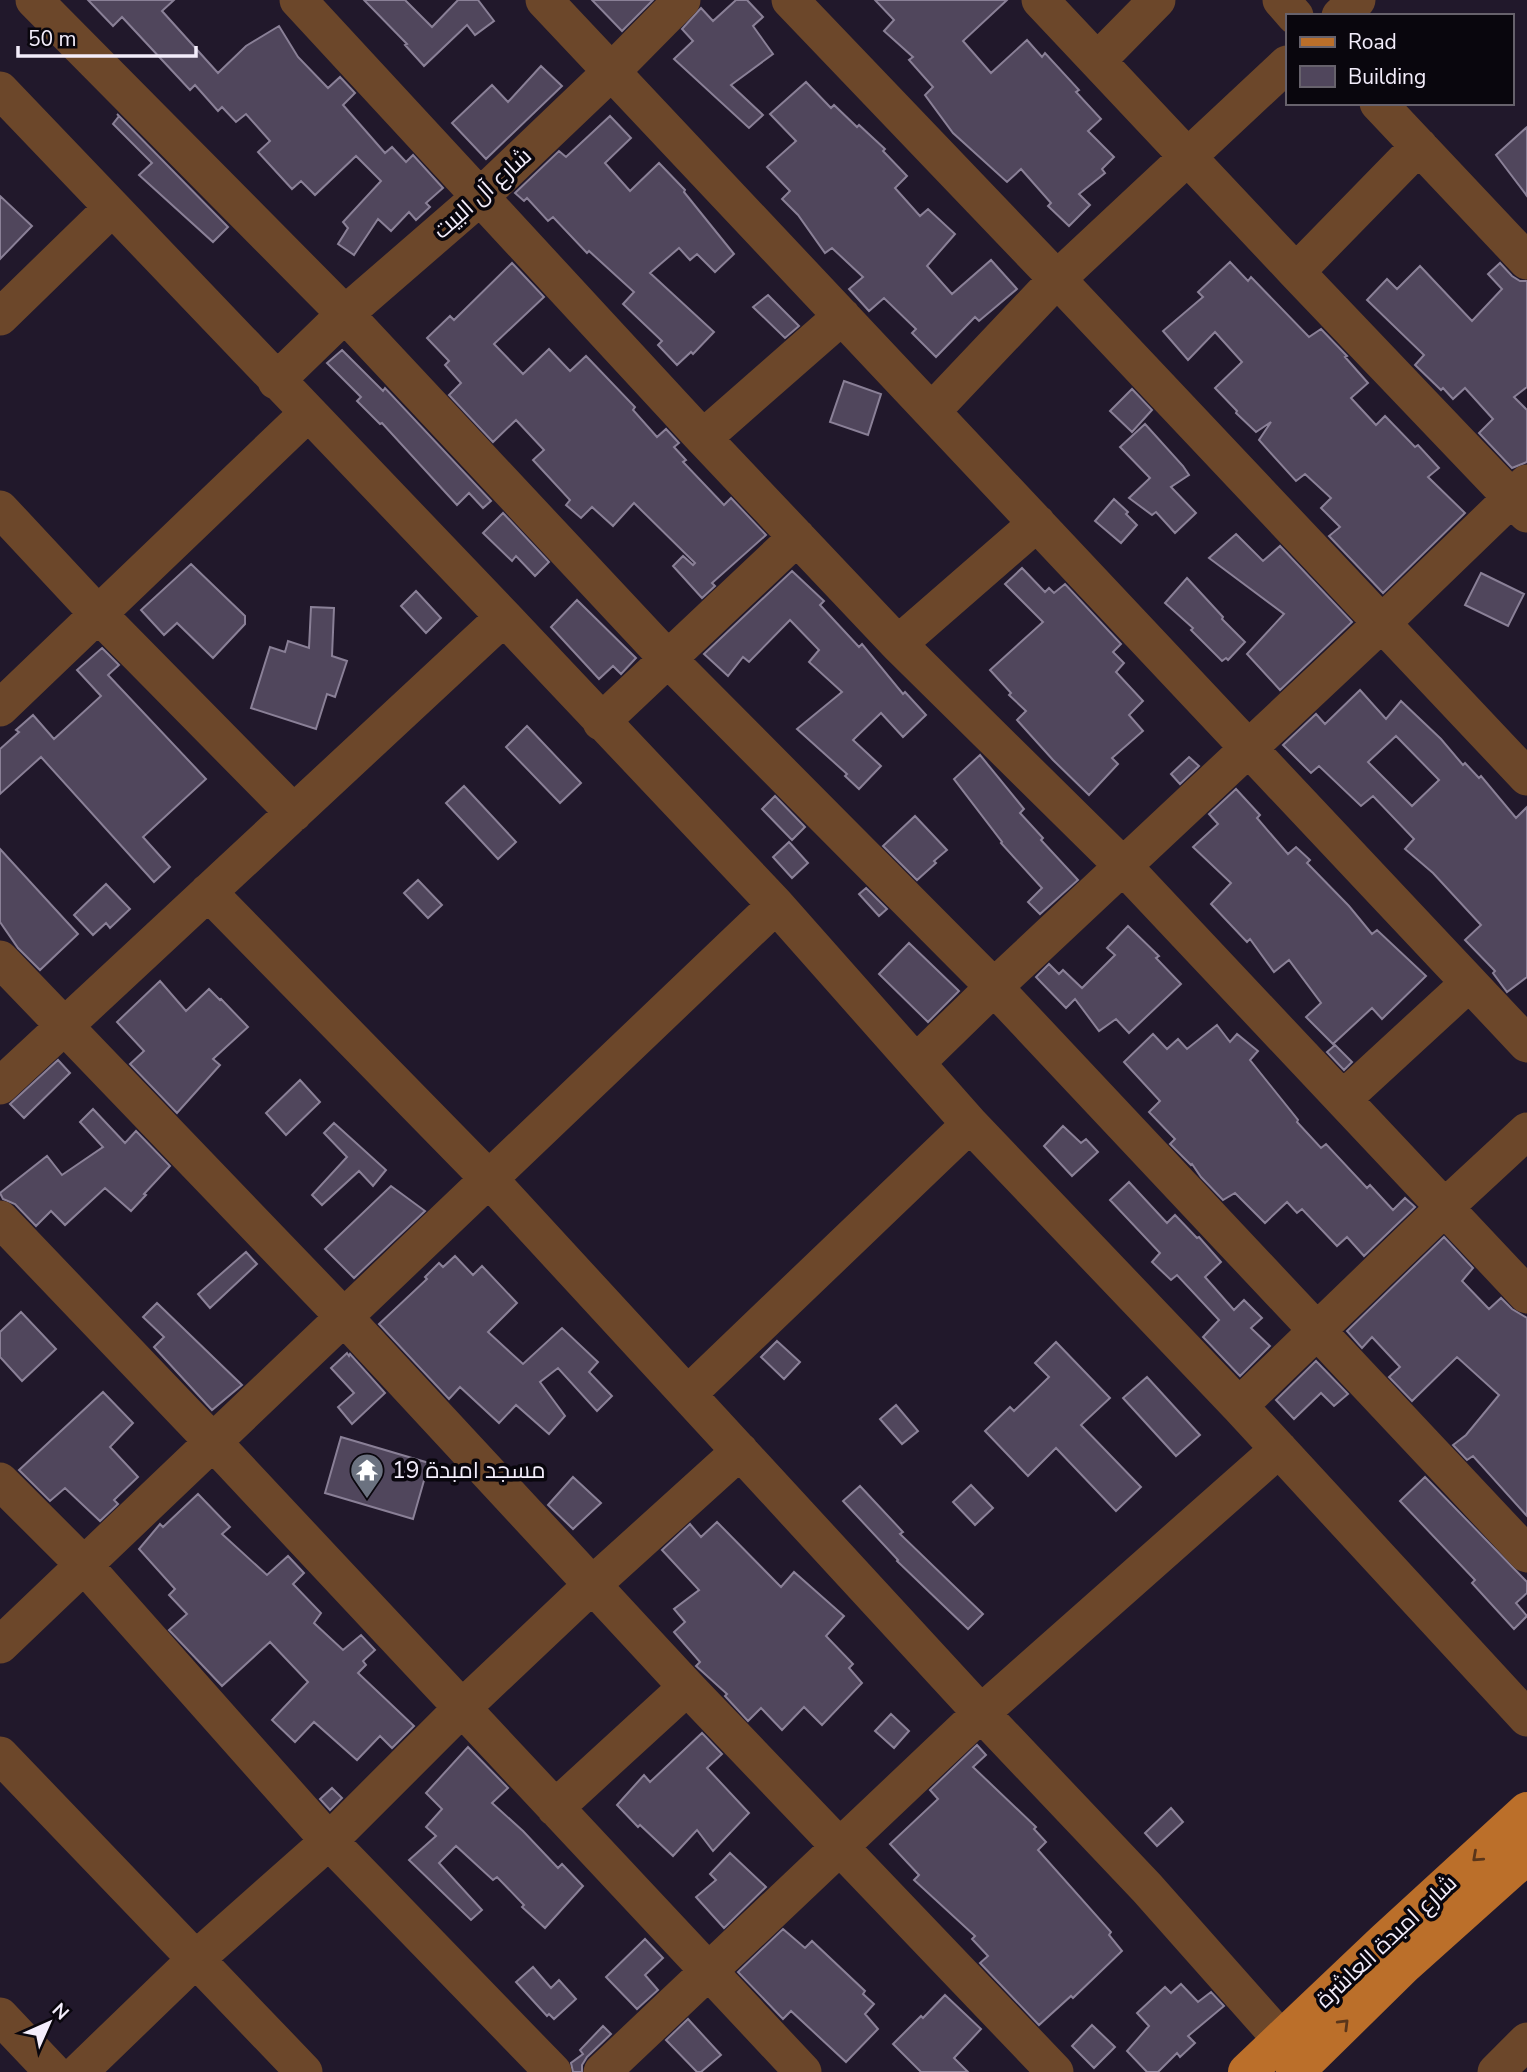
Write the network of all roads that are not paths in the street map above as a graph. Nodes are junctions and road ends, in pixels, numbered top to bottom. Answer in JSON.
{"nodes":[{"id":1,"x":34,"y":0,"type":"edge"},
{"id":2,"x":298,"y":0,"type":"edge"},
{"id":3,"x":544,"y":0,"type":"edge"},
{"id":4,"x":682,"y":0,"type":"edge"},
{"id":5,"x":790,"y":0,"type":"edge"},
{"id":6,"x":1040,"y":0,"type":"edge"},
{"id":7,"x":1157,"y":0,"type":"edge"},
{"id":8,"x":1280,"y":0,"type":"edge"},
{"id":9,"x":1357,"y":0,"type":"edge"},
{"id":10,"x":1293,"y":14,"type":"edge"},
{"id":11,"x":1342,"y":14,"type":"edge"},
{"id":12,"x":1098,"y":60,"type":"junction"},
{"id":13,"x":1286,"y":65,"type":"edge"},
{"id":14,"x":612,"y":71,"type":"junction"},
{"id":15,"x":0,"y":90,"type":"edge"},
{"id":16,"x":1380,"y":105,"type":"edge"},
{"id":17,"x":1419,"y":146,"type":"junction"},
{"id":18,"x":1187,"y":157,"type":"junction"},
{"id":19,"x":480,"y":197,"type":"junction"},
{"id":20,"x":112,"y":208,"type":"junction"},
{"id":21,"x":1527,"y":261,"type":"edge"},
{"id":22,"x":1296,"y":272,"type":"junction"},
{"id":23,"x":1057,"y":279,"type":"junction"},
{"id":24,"x":345,"y":314,"type":"junction"},
{"id":25,"x":842,"y":316,"type":"junction"},
{"id":26,"x":0,"y":317,"type":"edge"},
{"id":27,"x":276,"y":380,"type":"junction"},
{"id":28,"x":932,"y":411,"type":"junction"},
{"id":29,"x":308,"y":414,"type":"junction"},
{"id":30,"x":704,"y":438,"type":"junction"},
{"id":31,"x":1522,"y":498,"type":"edge"},
{"id":32,"x":0,"y":509,"type":"edge"},
{"id":33,"x":1037,"y":523,"type":"junction"},
{"id":34,"x":797,"y":537,"type":"junction"},
{"id":35,"x":99,"y":614,"type":"junction"},
{"id":36,"x":504,"y":617,"type":"junction"},
{"id":37,"x":1381,"y":624,"type":"junction"},
{"id":38,"x":898,"y":644,"type":"junction"},
{"id":39,"x":668,"y":659,"type":"junction"},
{"id":40,"x":0,"y":708,"type":"edge"},
{"id":41,"x":601,"y":722,"type":"junction"},
{"id":42,"x":1248,"y":748,"type":"junction"},
{"id":43,"x":1527,"y":777,"type":"edge"},
{"id":44,"x":294,"y":813,"type":"junction"},
{"id":45,"x":1124,"y":867,"type":"junction"},
{"id":46,"x":208,"y":892,"type":"junction"},
{"id":47,"x":776,"y":905,"type":"junction"},
{"id":48,"x":0,"y":959,"type":"edge"},
{"id":49,"x":1469,"y":982,"type":"junction"},
{"id":50,"x":994,"y":987,"type":"junction"},
{"id":51,"x":65,"y":1025,"type":"junction"},
{"id":52,"x":1527,"y":1044,"type":"edge"},
{"id":53,"x":916,"y":1063,"type":"junction"},
{"id":54,"x":0,"y":1086,"type":"edge"},
{"id":55,"x":1343,"y":1099,"type":"junction"},
{"id":56,"x":970,"y":1124,"type":"junction"},
{"id":57,"x":1527,"y":1131,"type":"edge"},
{"id":58,"x":489,"y":1179,"type":"junction"},
{"id":59,"x":1444,"y":1208,"type":"junction"},
{"id":60,"x":0,"y":1219,"type":"edge"},
{"id":61,"x":1527,"y":1295,"type":"edge"},
{"id":62,"x":344,"y":1317,"type":"junction"},
{"id":63,"x":1317,"y":1331,"type":"junction"},
{"id":64,"x":688,"y":1394,"type":"junction"},
{"id":65,"x":1239,"y":1406,"type":"junction"},
{"id":66,"x":213,"y":1442,"type":"junction"},
{"id":67,"x":1279,"y":1449,"type":"junction"},
{"id":68,"x":740,"y":1451,"type":"junction"},
{"id":69,"x":0,"y":1481,"type":"edge"},
{"id":70,"x":1527,"y":1554,"type":"edge"},
{"id":71,"x":84,"y":1565,"type":"junction"},
{"id":72,"x":592,"y":1585,"type":"junction"},
{"id":73,"x":0,"y":1645,"type":"edge"},
{"id":74,"x":687,"y":1687,"type":"junction"},
{"id":75,"x":462,"y":1707,"type":"junction"},
{"id":76,"x":981,"y":1713,"type":"junction"},
{"id":77,"x":1527,"y":1718,"type":"edge"},
{"id":78,"x":0,"y":1755,"type":"edge"},
{"id":79,"x":555,"y":1808,"type":"junction"},
{"id":80,"x":1527,"y":1811,"type":"edge"},
{"id":81,"x":329,"y":1841,"type":"junction"},
{"id":82,"x":840,"y":1846,"type":"junction"},
{"id":83,"x":1524,"y":1862,"type":"edge"},
{"id":84,"x":1394,"y":1953,"type":"junction"},
{"id":85,"x":197,"y":1959,"type":"junction"},
{"id":86,"x":708,"y":1971,"type":"junction"},
{"id":87,"x":0,"y":2016,"type":"edge"},
{"id":88,"x":1527,"y":2041,"type":"edge"},
{"id":89,"x":1288,"y":2056,"type":"edge"},
{"id":90,"x":53,"y":2072,"type":"edge"},
{"id":91,"x":79,"y":2072,"type":"edge"},
{"id":92,"x":304,"y":2072,"type":"edge"},
{"id":93,"x":554,"y":2072,"type":"edge"},
{"id":94,"x":602,"y":2072,"type":"edge"},
{"id":95,"x":803,"y":2072,"type":"edge"},
{"id":96,"x":1055,"y":2072,"type":"edge"},
{"id":97,"x":1247,"y":2072,"type":"edge"},
{"id":98,"x":1496,"y":2072,"type":"edge"}],
"edges":[{"from":1,"to":24,"type":"street"},
{"from":2,"to":19,"type":"street"},
{"from":3,"to":14,"type":"street"},
{"from":4,"to":14,"type":"street","name":"شارع آل البيت"},
{"from":5,"to":23,"type":"street"},
{"from":6,"to":12,"type":"street"},
{"from":7,"to":12,"type":"street"},
{"from":8,"to":10,"type":"street"},
{"from":9,"to":11,"type":"street"},
{"from":12,"to":18,"type":"street"},
{"from":13,"to":18,"type":"street"},
{"from":14,"to":19,"type":"street","name":"شارع آل البيت"},
{"from":14,"to":25,"type":"street"},
{"from":15,"to":20,"type":"street"},
{"from":16,"to":17,"type":"street"},
{"from":17,"to":21,"type":"street"},
{"from":17,"to":22,"type":"street"},
{"from":18,"to":22,"type":"street"},
{"from":18,"to":23,"type":"street"},
{"from":19,"to":24,"type":"street","name":"شارع آل البيت"},
{"from":19,"to":30,"type":"street"},
{"from":20,"to":26,"type":"street"},
{"from":20,"to":27,"type":"street"},
{"from":22,"to":31,"type":"street"},
{"from":23,"to":28,"type":"street"},
{"from":23,"to":37,"type":"street"},
{"from":24,"to":27,"type":"street","name":"شارع آل البيت"},
{"from":24,"to":39,"type":"street"},
{"from":25,"to":28,"type":"street"},
{"from":25,"to":30,"type":"street"},
{"from":27,"to":29,"type":"street"},
{"from":28,"to":33,"type":"street"},
{"from":29,"to":35,"type":"street"},
{"from":29,"to":36,"type":"street"},
{"from":30,"to":34,"type":"street"},
{"from":31,"to":37,"type":"street"},
{"from":32,"to":35,"type":"street"},
{"from":33,"to":38,"type":"street"},
{"from":33,"to":42,"type":"street"},
{"from":34,"to":38,"type":"street"},
{"from":34,"to":39,"type":"street"},
{"from":35,"to":40,"type":"street"},
{"from":35,"to":44,"type":"street"},
{"from":36,"to":41,"type":"street"},
{"from":36,"to":44,"type":"street"},
{"from":37,"to":42,"type":"street"},
{"from":37,"to":43,"type":"street"},
{"from":38,"to":45,"type":"street"},
{"from":39,"to":41,"type":"street"},
{"from":39,"to":50,"type":"street"},
{"from":41,"to":47,"type":"street"},
{"from":42,"to":45,"type":"street"},
{"from":42,"to":49,"type":"street"},
{"from":44,"to":46,"type":"street"},
{"from":45,"to":50,"type":"street"},
{"from":45,"to":55,"type":"street"},
{"from":46,"to":51,"type":"street"},
{"from":46,"to":58,"type":"street"},
{"from":47,"to":53,"type":"street"},
{"from":47,"to":58,"type":"street"},
{"from":48,"to":51,"type":"street"},
{"from":49,"to":52,"type":"street"},
{"from":49,"to":55,"type":"street"},
{"from":50,"to":53,"type":"street"},
{"from":50,"to":63,"type":"street"},
{"from":51,"to":54,"type":"street"},
{"from":51,"to":62,"type":"street"},
{"from":53,"to":56,"type":"street"},
{"from":55,"to":59,"type":"street"},
{"from":56,"to":64,"type":"street"},
{"from":56,"to":65,"type":"street"},
{"from":57,"to":59,"type":"street"},
{"from":58,"to":62,"type":"street"},
{"from":58,"to":64,"type":"street"},
{"from":59,"to":61,"type":"street"},
{"from":59,"to":63,"type":"street"},
{"from":60,"to":66,"type":"street"},
{"from":62,"to":66,"type":"street"},
{"from":62,"to":72,"type":"street"},
{"from":63,"to":65,"type":"street"},
{"from":63,"to":70,"type":"street"},
{"from":64,"to":68,"type":"street"},
{"from":65,"to":67,"type":"street"},
{"from":66,"to":71,"type":"street"},
{"from":66,"to":75,"type":"street"},
{"from":67,"to":76,"type":"street"},
{"from":67,"to":77,"type":"street"},
{"from":68,"to":72,"type":"street"},
{"from":68,"to":76,"type":"street"},
{"from":69,"to":71,"type":"street"},
{"from":71,"to":73,"type":"street"},
{"from":71,"to":81,"type":"street"},
{"from":72,"to":74,"type":"street"},
{"from":72,"to":75,"type":"street"},
{"from":74,"to":79,"type":"street"},
{"from":74,"to":82,"type":"street"},
{"from":75,"to":79,"type":"street"},
{"from":75,"to":81,"type":"street"},
{"from":76,"to":82,"type":"street"},
{"from":76,"to":89,"type":"street"},
{"from":78,"to":85,"type":"street"},
{"from":79,"to":86,"type":"street"},
{"from":80,"to":84,"type":"main road","name":"شارع امبدة العاشرة","one_way":true},
{"from":81,"to":85,"type":"street"},
{"from":81,"to":93,"type":"street"},
{"from":82,"to":86,"type":"street"},
{"from":82,"to":96,"type":"street"},
{"from":83,"to":84,"type":"main road","name":"شارع امبدة العاشرة"},
{"from":84,"to":89,"type":"main road","name":"شارع امبدة العاشرة"},
{"from":85,"to":91,"type":"street"},
{"from":85,"to":92,"type":"street"},
{"from":86,"to":94,"type":"street"},
{"from":86,"to":95,"type":"street"},
{"from":87,"to":90,"type":"street"},
{"from":88,"to":98,"type":"street"},
{"from":89,"to":97,"type":"main road","name":"شارع امبدة العاشرة"}]}
